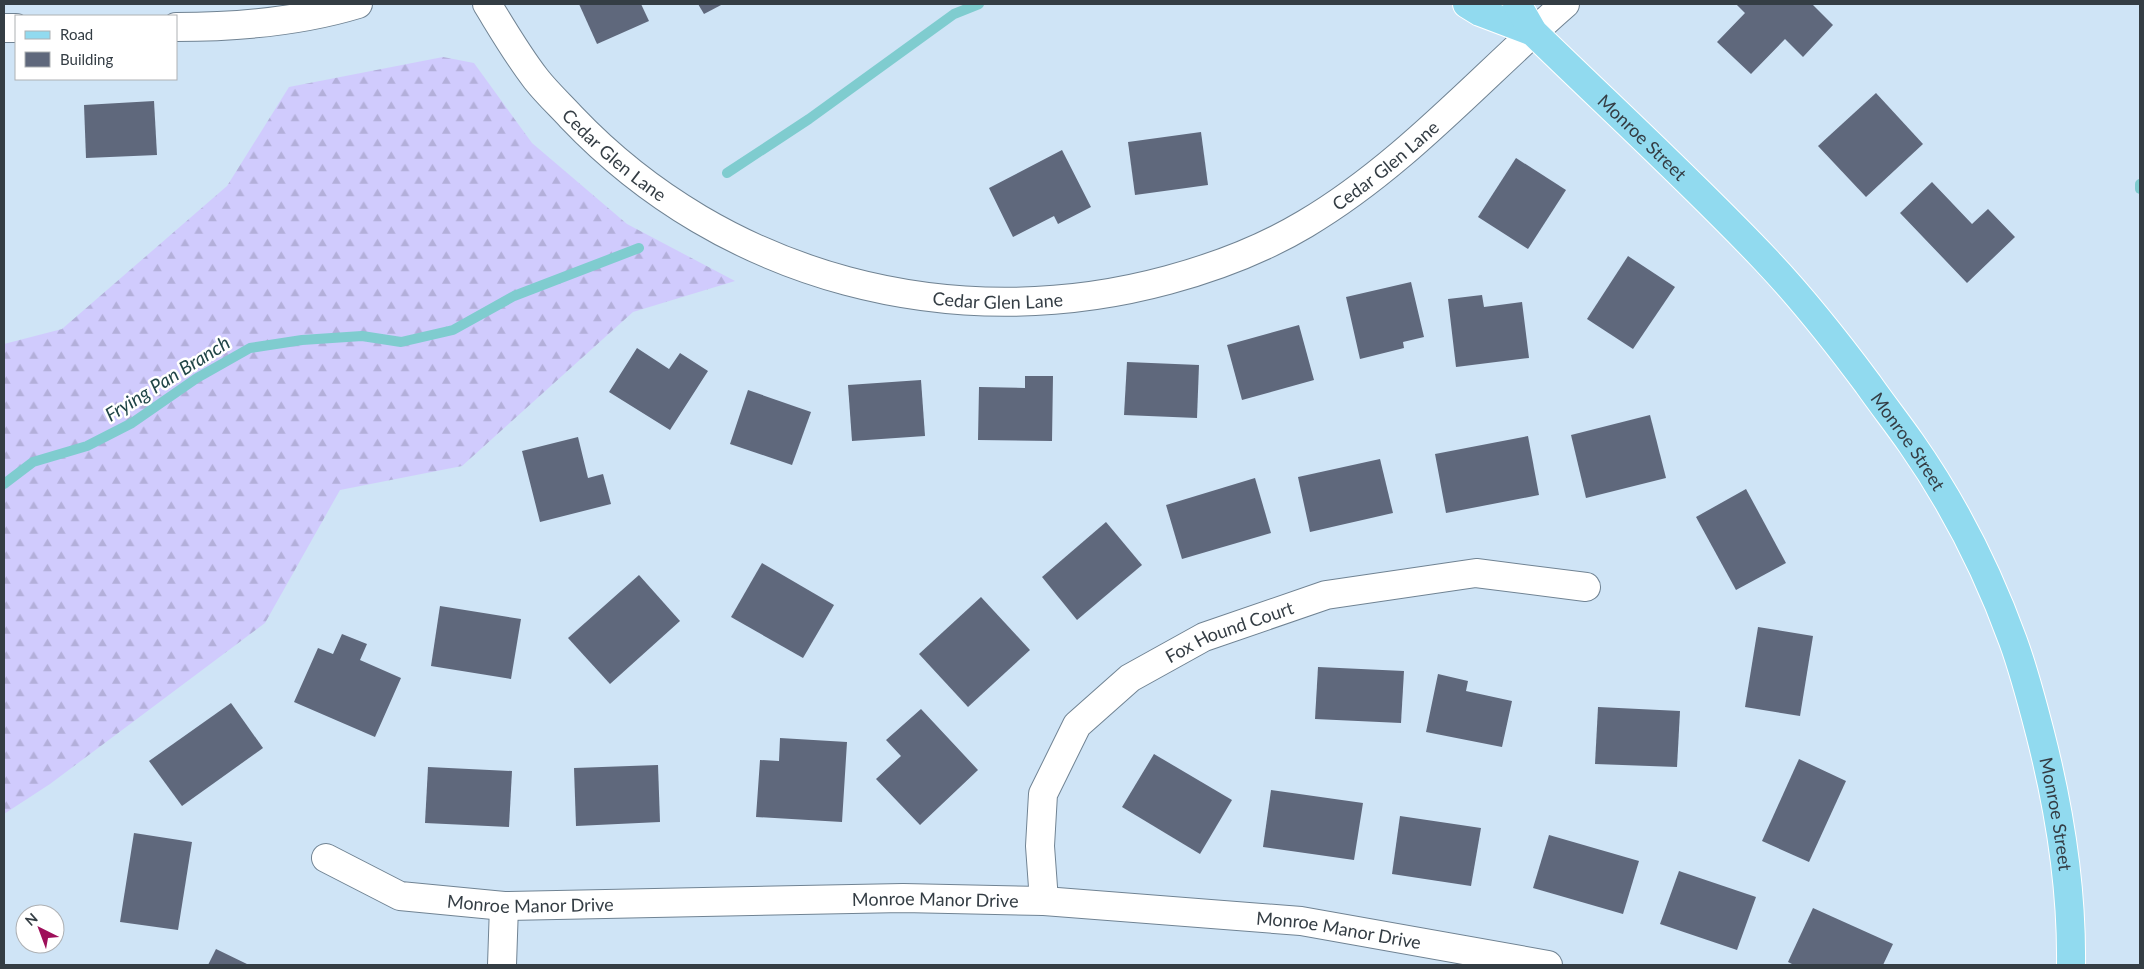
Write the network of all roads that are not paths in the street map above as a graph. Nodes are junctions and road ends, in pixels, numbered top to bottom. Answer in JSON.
{"nodes":[{"id":1,"x":358,"y":4,"type":"edge"},
{"id":2,"x":488,"y":4,"type":"edge"},
{"id":3,"x":1467,"y":4,"type":"edge"},
{"id":4,"x":1517,"y":4,"type":"edge"},
{"id":5,"x":1565,"y":4,"type":"edge"},
{"id":6,"x":178,"y":27,"type":"edge"},
{"id":7,"x":1533,"y":32,"type":"junction"},
{"id":8,"x":1586,"y":587,"type":"dead end"},
{"id":9,"x":326,"y":858,"type":"dead end"},
{"id":10,"x":1044,"y":901,"type":"junction"},
{"id":11,"x":504,"y":906,"type":"junction"},
{"id":12,"x":502,"y":965,"type":"edge"},
{"id":13,"x":1548,"y":965,"type":"edge"},
{"id":14,"x":2071,"y":965,"type":"edge"}],
"edges":[{"from":1,"to":6,"type":"street"},
{"from":2,"to":7,"type":"street","name":"Cedar Glen Lane"},
{"from":3,"to":7,"type":"main road","name":"Monroe Street"},
{"from":4,"to":7,"type":"main road","name":"Monroe Street"},
{"from":5,"to":7,"type":"street","name":"Cedar Glen Lane"},
{"from":7,"to":14,"type":"main road","name":"Monroe Street"},
{"from":8,"to":10,"type":"street","name":"Fox Hound Court"},
{"from":9,"to":11,"type":"street","name":"Monroe Manor Drive"},
{"from":10,"to":11,"type":"street","name":"Monroe Manor Drive"},
{"from":10,"to":13,"type":"street","name":"Monroe Manor Drive"},
{"from":11,"to":12,"type":"street"}]}
